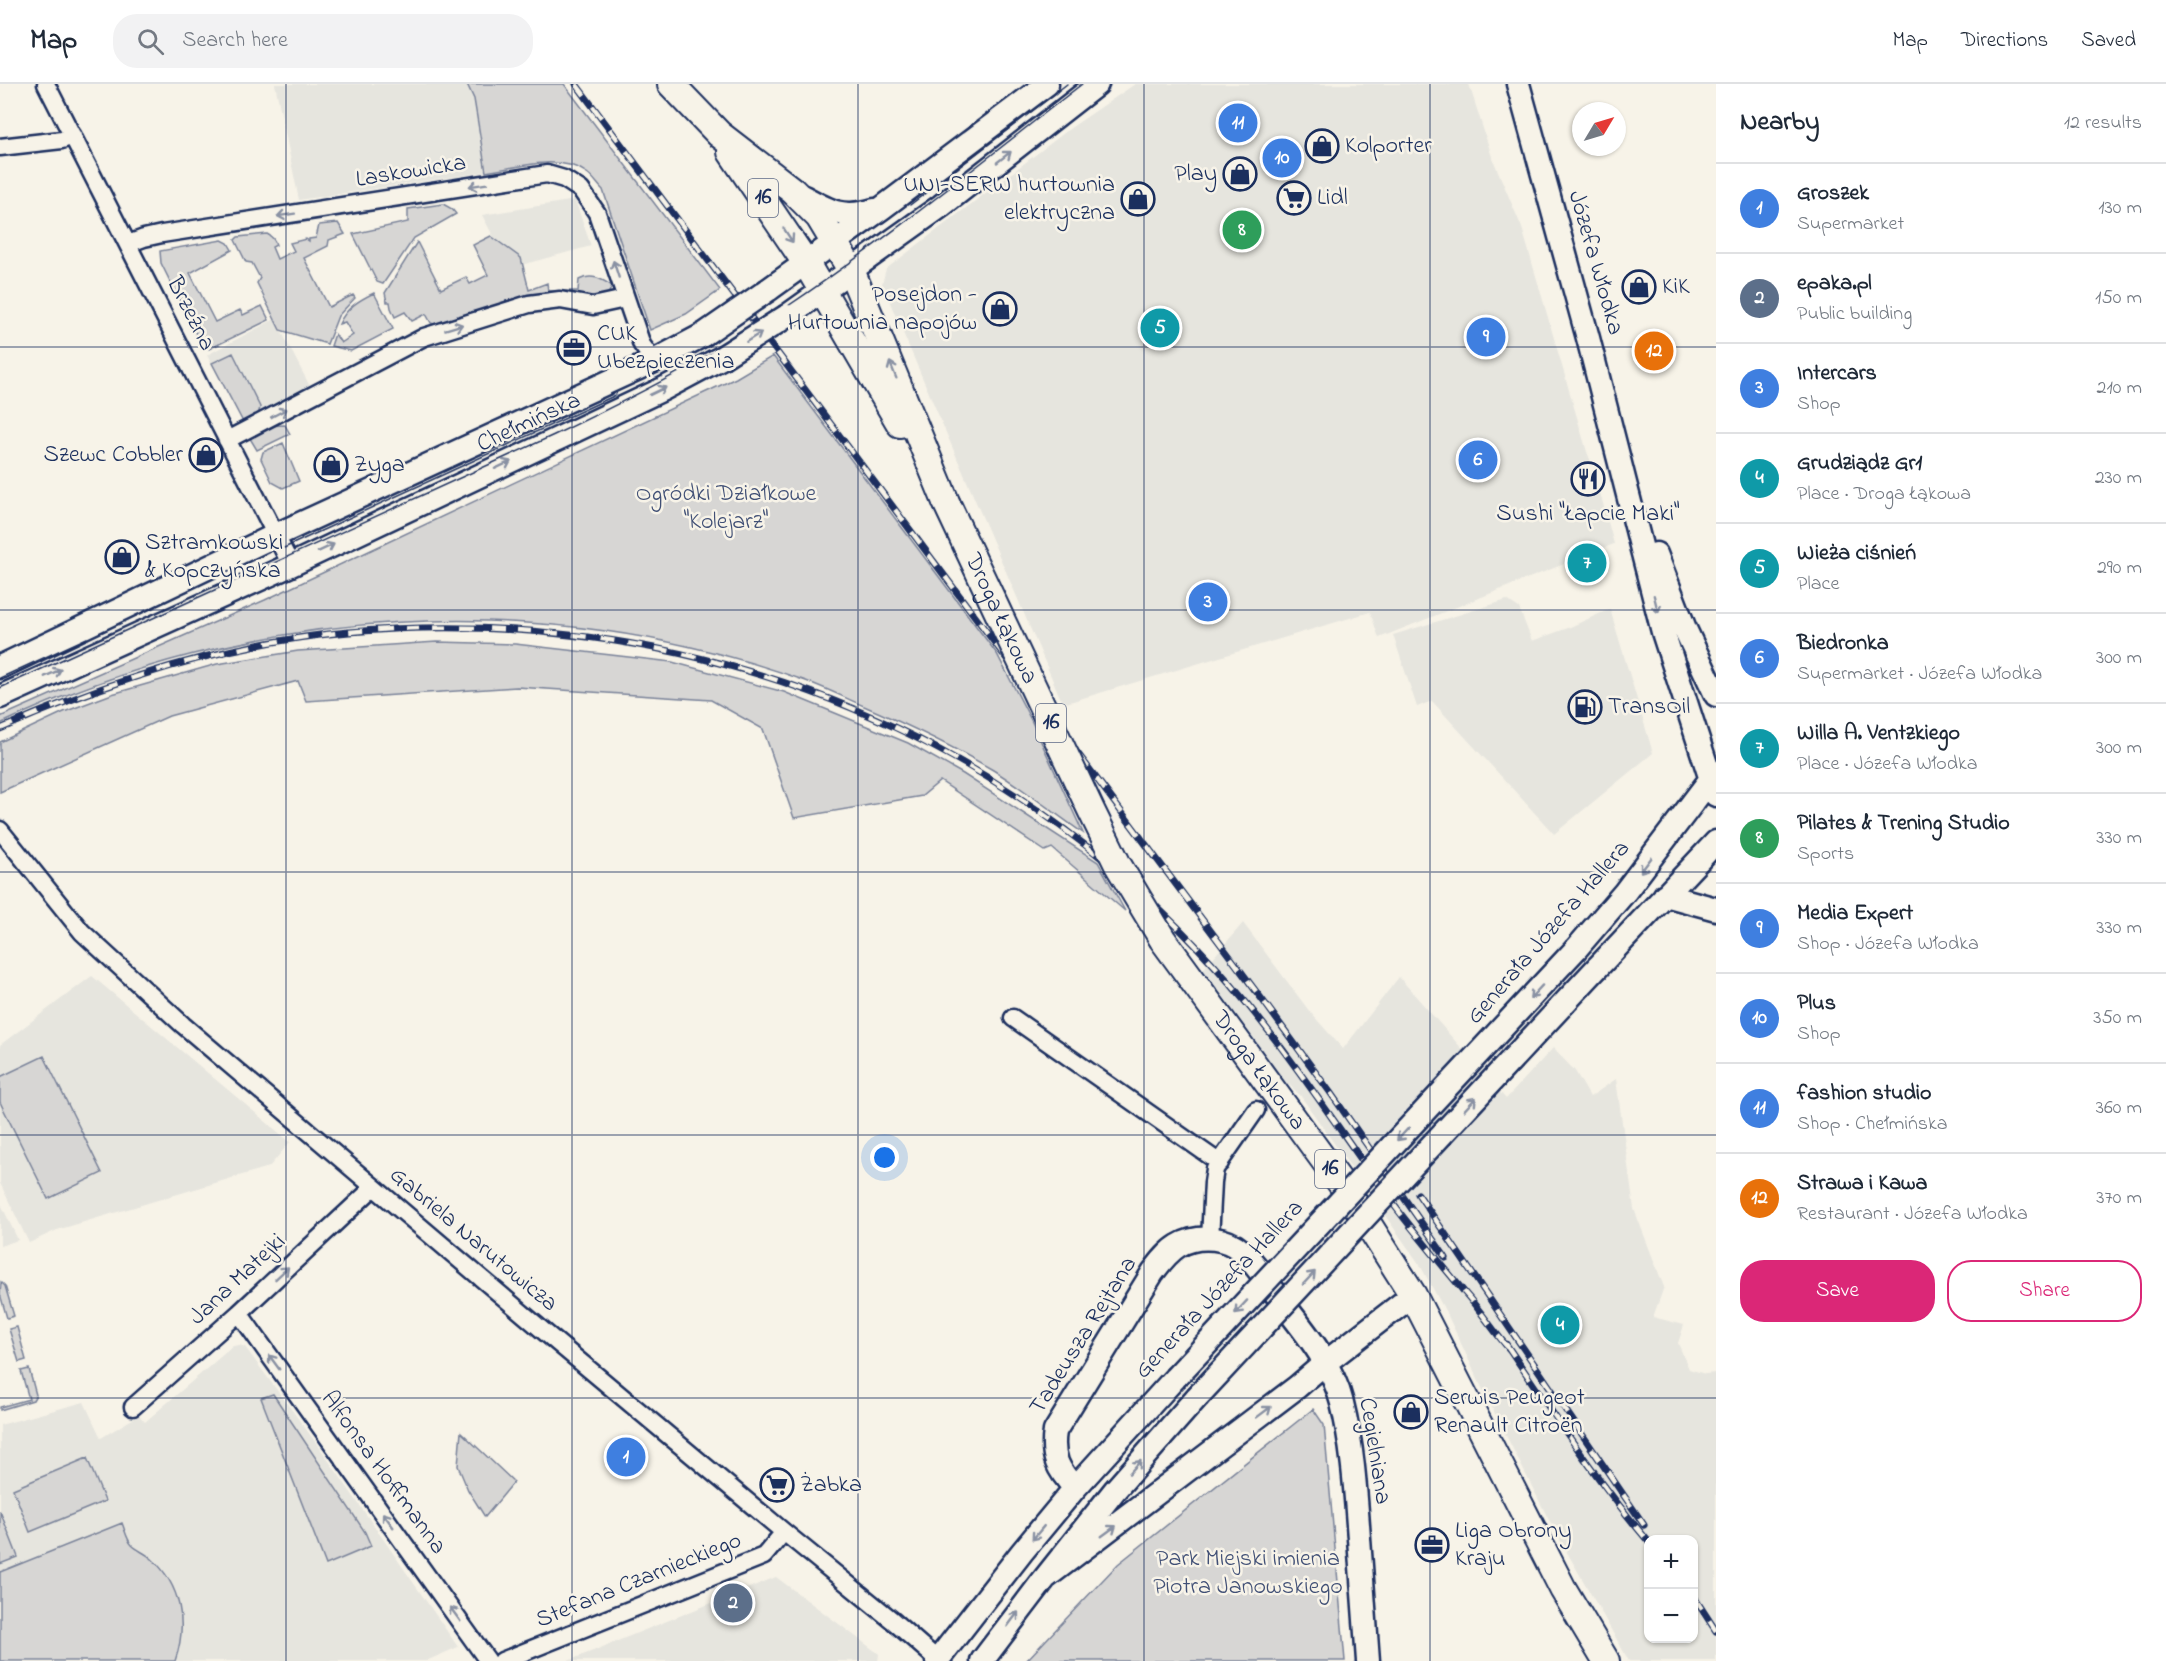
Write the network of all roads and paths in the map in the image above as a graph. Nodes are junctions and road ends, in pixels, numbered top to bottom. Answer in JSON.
{"nodes":[{"id":1,"x":46,"y":84,"type":"edge"},
{"id":2,"x":671,"y":84,"type":"edge"},
{"id":3,"x":1047,"y":84,"type":"edge"},
{"id":4,"x":1097,"y":84,"type":"edge"},
{"id":5,"x":1518,"y":84,"type":"edge"},
{"id":6,"x":719,"y":134,"type":"junction"},
{"id":7,"x":73,"y":136,"type":"junction"},
{"id":8,"x":0,"y":147,"type":"edge"},
{"id":9,"x":793,"y":191,"type":"junction"},
{"id":10,"x":882,"y":208,"type":"junction"},
{"id":11,"x":836,"y":242,"type":"junction"},
{"id":12,"x":128,"y":244,"type":"junction"},
{"id":13,"x":806,"y":263,"type":"junction"},
{"id":14,"x":851,"y":270,"type":"junction"},
{"id":15,"x":823,"y":291,"type":"junction"},
{"id":16,"x":625,"y":299,"type":"junction"},
{"id":17,"x":654,"y":361,"type":"junction"},
{"id":18,"x":227,"y":440,"type":"junction"},
{"id":19,"x":1619,"y":457,"type":"junction"},
{"id":20,"x":946,"y":502,"type":"junction"},
{"id":21,"x":276,"y":535,"type":"junction"},
{"id":22,"x":291,"y":565,"type":"junction"},
{"id":23,"x":0,"y":667,"type":"edge"},
{"id":24,"x":1712,"y":676,"type":"edge"},
{"id":25,"x":1716,"y":695,"type":"edge"},
{"id":26,"x":0,"y":697,"type":"edge"},
{"id":27,"x":1714,"y":782,"type":"edge"},
{"id":28,"x":0,"y":830,"type":"edge"},
{"id":29,"x":1716,"y":842,"type":"edge"},
{"id":30,"x":1665,"y":895,"type":"junction"},
{"id":31,"x":1716,"y":909,"type":"edge"},
{"id":32,"x":1013,"y":1018,"type":"dead end"},
{"id":33,"x":1256,"y":1110,"type":"dead end"},
{"id":34,"x":1220,"y":1162,"type":"junction"},
{"id":35,"x":374,"y":1187,"type":"junction"},
{"id":36,"x":1210,"y":1239,"type":"junction"},
{"id":37,"x":1413,"y":1295,"type":"junction"},
{"id":38,"x":239,"y":1313,"type":"junction"},
{"id":39,"x":1325,"y":1363,"type":"junction"},
{"id":40,"x":133,"y":1407,"type":"dead end"},
{"id":41,"x":1075,"y":1488,"type":"junction"},
{"id":42,"x":784,"y":1532,"type":"junction"},
{"id":43,"x":1045,"y":1578,"type":"junction"},
{"id":44,"x":489,"y":1661,"type":"edge"},
{"id":45,"x":502,"y":1661,"type":"edge"},
{"id":46,"x":938,"y":1661,"type":"edge"},
{"id":47,"x":982,"y":1661,"type":"edge"},
{"id":48,"x":1368,"y":1661,"type":"edge"},
{"id":49,"x":1606,"y":1661,"type":"edge"}],
"edges":[{"from":1,"to":7,"type":"street","name":"Brzeźna"},
{"from":2,"to":6,"type":"main road","number":"16"},
{"from":3,"to":10,"type":"main road","name":"Chełmińska"},
{"from":14,"to":4,"type":"main road","name":"Chełmińska","one_way":true},
{"from":5,"to":19,"type":"main road","name":"Józefa Włodka"},
{"from":6,"to":9,"type":"main road","number":"16"},
{"from":6,"to":13,"type":"main road","number":"16","one_way":true},
{"from":7,"to":8,"type":"street"},
{"from":7,"to":12,"type":"street","name":"Brzeźna"},
{"from":9,"to":10,"type":"main road","name":"Chełmińska"},
{"from":9,"to":11,"type":"main road","number":"16"},
{"from":10,"to":11,"type":"main road","name":"Chełmińska"},
{"from":11,"to":13,"type":"main road","name":"Chełmińska"},
{"from":11,"to":14,"type":"main road","name":"Droga Łąkowa","number":"16"},
{"from":16,"to":12,"type":"street","name":"Laskowicka","one_way":true},
{"from":12,"to":18,"type":"street","name":"Brzeźna"},
{"from":13,"to":15,"type":"main road","number":"16"},
{"from":13,"to":17,"type":"main road","name":"Chełmińska","bridge":true},
{"from":14,"to":15,"type":"main road","name":"Chełmińska"},
{"from":20,"to":14,"type":"main road","name":"Droga Łąkowa","number":"16","one_way":true},
{"from":15,"to":20,"type":"main road","name":"Droga Łąkowa","number":"16"},
{"from":22,"to":15,"type":"main road","name":"Chełmińska","one_way":true,"bridge":true},
{"from":16,"to":17,"type":"street","name":"Laskowicka"},
{"from":18,"to":16,"type":"street","one_way":true},
{"from":17,"to":21,"type":"main road","name":"Chełmińska"},
{"from":18,"to":21,"type":"street","name":"Brzeźna"},
{"from":19,"to":24,"type":"main road","name":"Józefa Włodka"},
{"from":19,"to":27,"type":"main road","name":"Józefa Włodka","one_way":true},
{"from":20,"to":37,"type":"main road","name":"Droga Łąkowa","number":"16","bridge":true},
{"from":21,"to":22,"type":"street","name":"Brzeźna"},
{"from":21,"to":23,"type":"main road","name":"Chełmińska"},
{"from":26,"to":22,"type":"main road","name":"Chełmińska","one_way":true},
{"from":24,"to":25,"type":"main road","name":"Józefa Włodka"},
{"from":27,"to":41,"type":"main road","name":"Generała Józefa Hallera","one_way":true,"bridge":true},
{"from":28,"to":35,"type":"street","name":"Gabriela Narutowicza"},
{"from":29,"to":30,"type":"main road"},
{"from":30,"to":31,"type":"main road"},
{"from":43,"to":30,"type":"main road","one_way":true,"bridge":true},
{"from":32,"to":34,"type":"street"},
{"from":33,"to":34,"type":"street"},
{"from":34,"to":36,"type":"street"},
{"from":38,"to":35,"type":"street","name":"Jana Matejki","one_way":true},
{"from":35,"to":42,"type":"street","name":"Gabriela Narutowicza"},
{"from":36,"to":39,"type":"main road"},
{"from":36,"to":41,"type":"main road","name":"Tadeusza Rejtana"},
{"from":37,"to":39,"type":"main road"},
{"from":37,"to":49,"type":"main road","name":"Droga Łąkowa","number":"16"},
{"from":38,"to":40,"type":"street","name":"Jana Matejki"},
{"from":44,"to":38,"type":"street","name":"Alfonsa Hoffmanna","one_way":true},
{"from":43,"to":39,"type":"main road","one_way":true},
{"from":39,"to":48,"type":"main road","name":"Cegielniana"},
{"from":41,"to":46,"type":"main road","name":"Generała Józefa Hallera","one_way":true},
{"from":42,"to":45,"type":"street","name":"Stefana Czarnieckiego"},
{"from":42,"to":46,"type":"street","name":"Gabriela Narutowicza"},
{"from":47,"to":43,"type":"main road","one_way":true}]}
